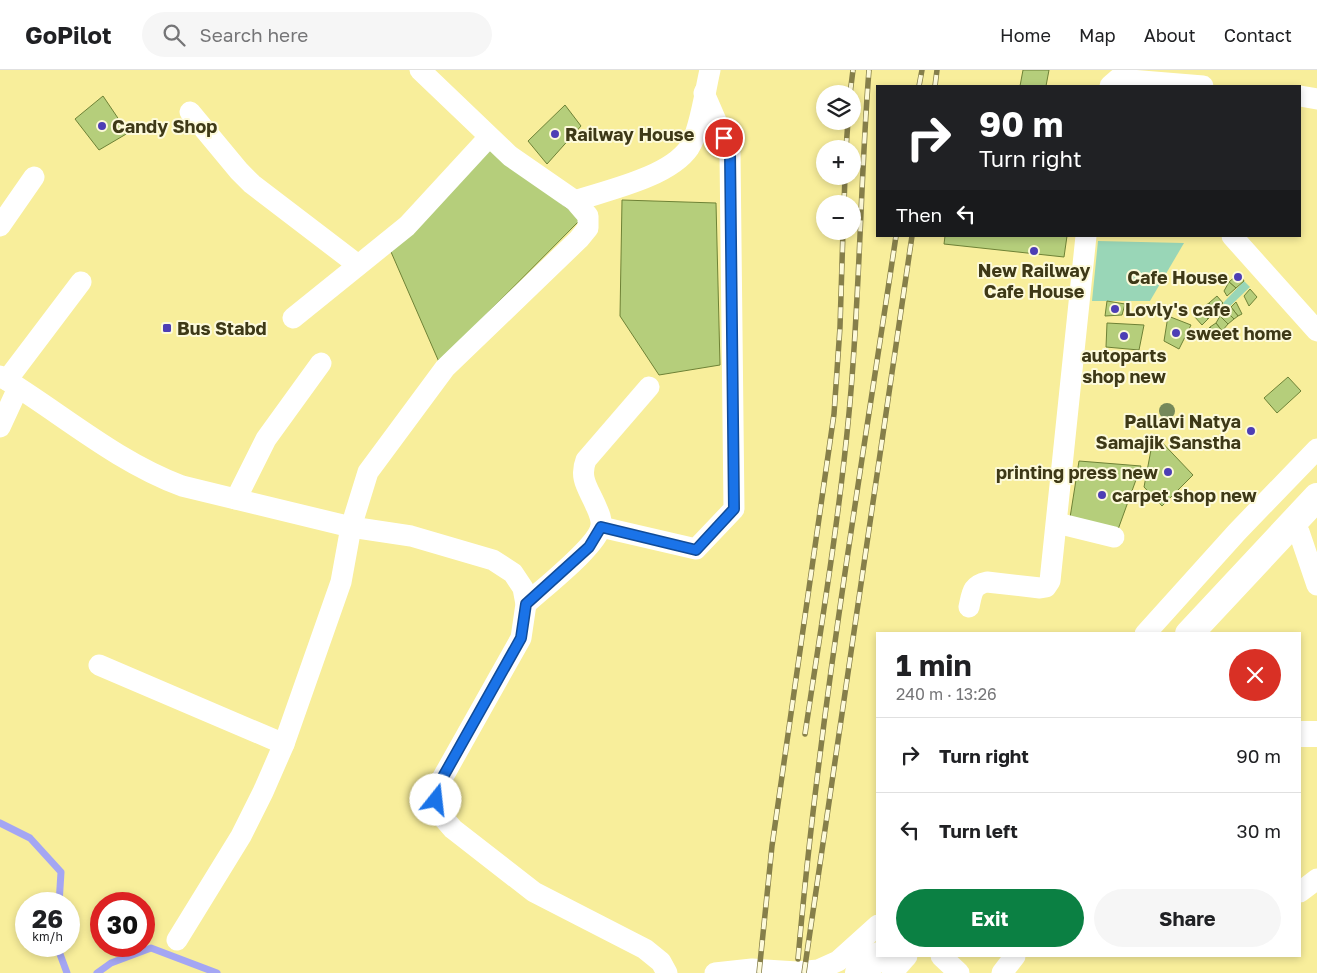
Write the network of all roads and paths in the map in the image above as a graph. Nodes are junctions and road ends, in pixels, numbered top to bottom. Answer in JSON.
{"nodes":[{"id":1,"x":420,"y":70,"type":"edge"},
{"id":2,"x":710,"y":70,"type":"edge"},
{"id":3,"x":1171,"y":77,"type":"edge"},
{"id":4,"x":1111,"y":85,"type":"edge"},
{"id":5,"x":1199,"y":85,"type":"edge"},
{"id":6,"x":704,"y":93,"type":"junction"},
{"id":7,"x":1301,"y":96,"type":"edge"},
{"id":8,"x":1317,"y":99,"type":"edge"},
{"id":9,"x":190,"y":112,"type":"dead end"},
{"id":10,"x":489,"y":137,"type":"junction"},
{"id":11,"x":34,"y":177,"type":"dead end"},
{"id":12,"x":575,"y":201,"type":"junction"},
{"id":13,"x":0,"y":226,"type":"edge"},
{"id":14,"x":1086,"y":237,"type":"edge"},
{"id":15,"x":1233,"y":237,"type":"edge"},
{"id":16,"x":358,"y":265,"type":"junction"},
{"id":17,"x":81,"y":282,"type":"dead end"},
{"id":18,"x":293,"y":318,"type":"dead end"},
{"id":19,"x":1317,"y":331,"type":"edge"},
{"id":20,"x":321,"y":363,"type":"dead end"},
{"id":21,"x":8,"y":382,"type":"edge"},
{"id":22,"x":649,"y":387,"type":"dead end"},
{"id":23,"x":0,"y":427,"type":"edge"},
{"id":24,"x":1317,"y":449,"type":"edge"},
{"id":25,"x":1317,"y":497,"type":"edge"},
{"id":26,"x":236,"y":499,"type":"junction"},
{"id":27,"x":1317,"y":514,"type":"edge"},
{"id":28,"x":1056,"y":523,"type":"junction"},
{"id":29,"x":351,"y":527,"type":"junction"},
{"id":30,"x":601,"y":527,"type":"junction"},
{"id":31,"x":1299,"y":532,"type":"junction"},
{"id":32,"x":1114,"y":537,"type":"dead end"},
{"id":33,"x":1317,"y":585,"type":"edge"},
{"id":34,"x":526,"y":604,"type":"junction"},
{"id":35,"x":969,"y":607,"type":"dead end"},
{"id":36,"x":1148,"y":632,"type":"edge"},
{"id":37,"x":1191,"y":632,"type":"edge"},
{"id":38,"x":1207,"y":632,"type":"edge"},
{"id":39,"x":99,"y":665,"type":"dead end"},
{"id":40,"x":1301,"y":734,"type":"edge"},
{"id":41,"x":1317,"y":734,"type":"edge"},
{"id":42,"x":284,"y":744,"type":"junction"},
{"id":43,"x":1317,"y":879,"type":"edge"},
{"id":44,"x":1301,"y":891,"type":"edge"},
{"id":45,"x":876,"y":927,"type":"edge"},
{"id":46,"x":177,"y":940,"type":"dead end"},
{"id":47,"x":878,"y":957,"type":"edge"},
{"id":48,"x":906,"y":957,"type":"edge"},
{"id":49,"x":942,"y":957,"type":"edge"},
{"id":50,"x":1014,"y":957,"type":"edge"},
{"id":51,"x":667,"y":973,"type":"edge"},
{"id":52,"x":715,"y":973,"type":"edge"},
{"id":53,"x":859,"y":973,"type":"edge"},
{"id":54,"x":892,"y":973,"type":"edge"},
{"id":55,"x":959,"y":973,"type":"edge"},
{"id":56,"x":1002,"y":973,"type":"edge"}],
"edges":[{"from":1,"to":10,"type":"street"},
{"from":2,"to":6,"type":"street"},
{"from":3,"to":4,"type":"street"},
{"from":3,"to":5,"type":"street"},
{"from":6,"to":12,"type":"street"},
{"from":6,"to":30,"type":"street"},
{"from":7,"to":8,"type":"street"},
{"from":9,"to":16,"type":"street"},
{"from":10,"to":12,"type":"street"},
{"from":10,"to":16,"type":"street"},
{"from":11,"to":13,"type":"street"},
{"from":12,"to":29,"type":"street"},
{"from":14,"to":28,"type":"street"},
{"from":15,"to":19,"type":"street"},
{"from":16,"to":18,"type":"street"},
{"from":17,"to":21,"type":"street"},
{"from":20,"to":26,"type":"street"},
{"from":21,"to":23,"type":"street"},
{"from":21,"to":26,"type":"street"},
{"from":22,"to":30,"type":"street"},
{"from":24,"to":36,"type":"street"},
{"from":25,"to":37,"type":"main road"},
{"from":26,"to":29,"type":"street"},
{"from":27,"to":31,"type":"street"},
{"from":28,"to":32,"type":"street"},
{"from":28,"to":35,"type":"street"},
{"from":29,"to":34,"type":"street"},
{"from":29,"to":42,"type":"street"},
{"from":30,"to":34,"type":"street"},
{"from":31,"to":33,"type":"street"},
{"from":31,"to":38,"type":"street"},
{"from":34,"to":51,"type":"street"},
{"from":39,"to":42,"type":"street"},
{"from":40,"to":41,"type":"street"},
{"from":42,"to":46,"type":"street"},
{"from":43,"to":44,"type":"street"},
{"from":45,"to":52,"type":"street"},
{"from":47,"to":53,"type":"main road"},
{"from":48,"to":54,"type":"street"},
{"from":49,"to":55,"type":"street"},
{"from":50,"to":56,"type":"street"}]}
